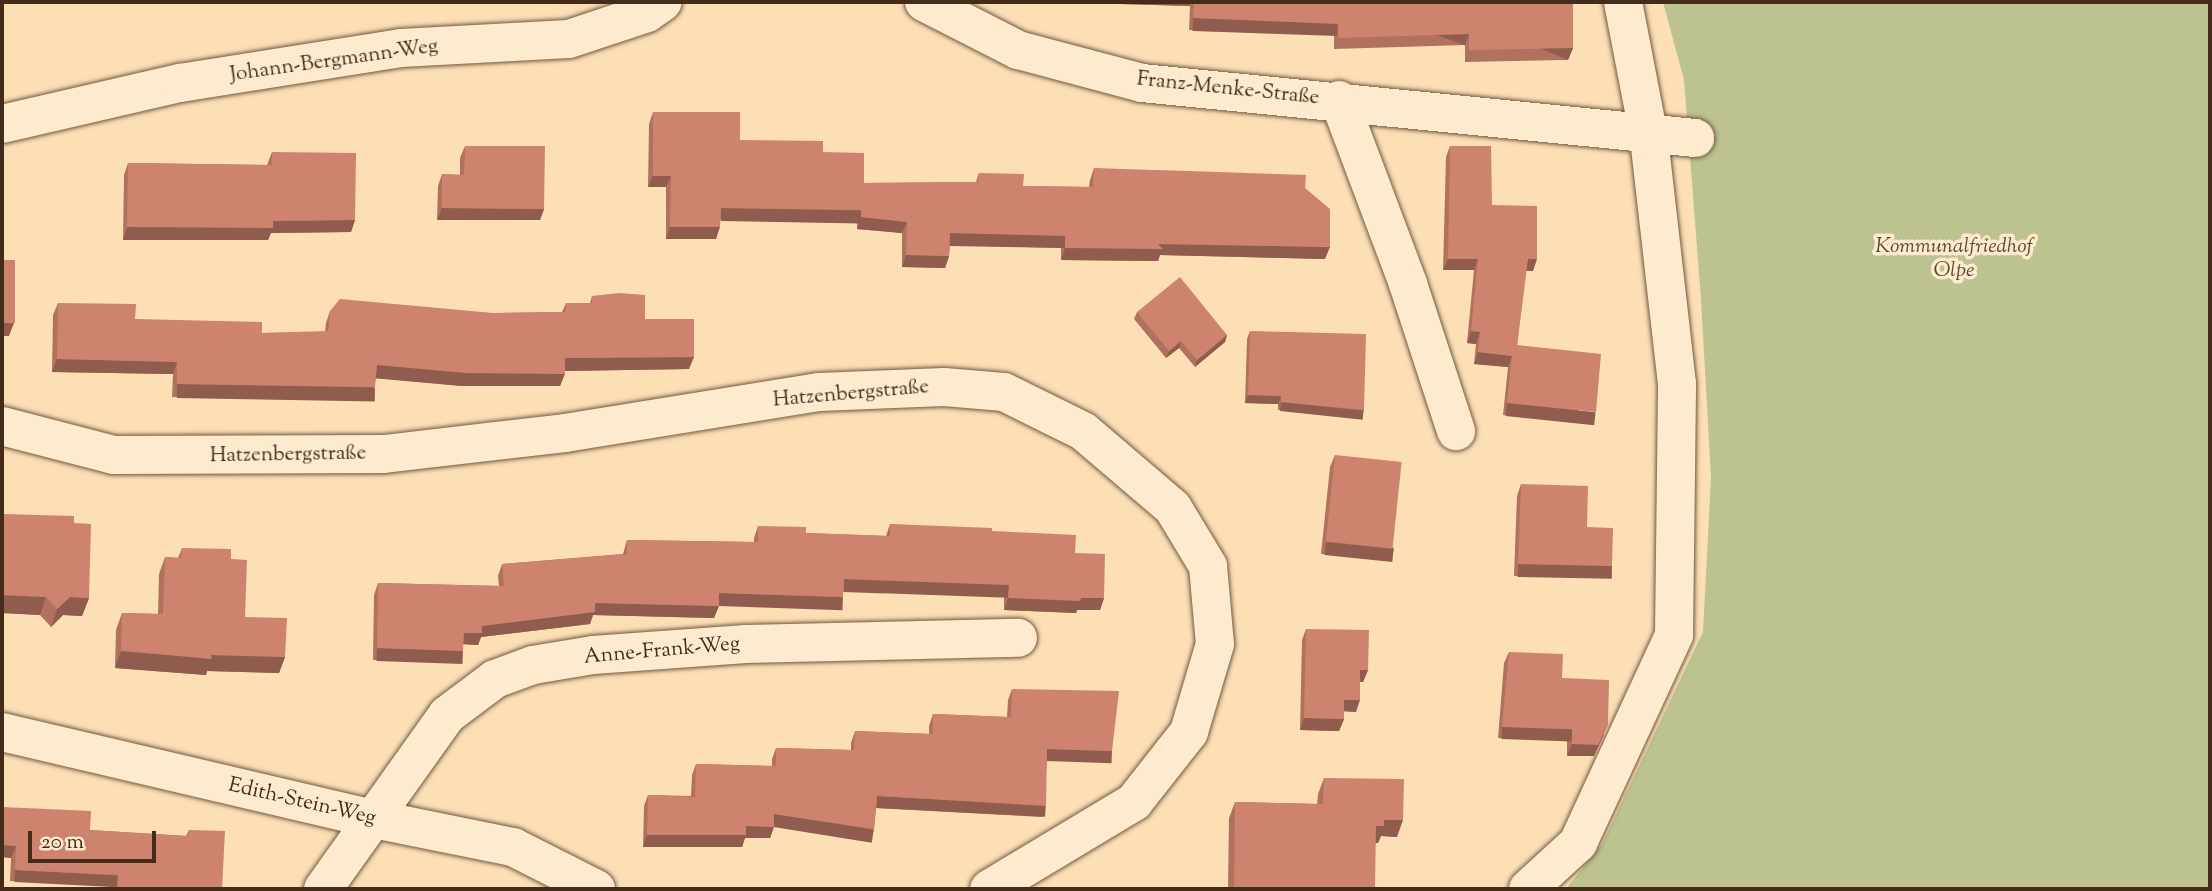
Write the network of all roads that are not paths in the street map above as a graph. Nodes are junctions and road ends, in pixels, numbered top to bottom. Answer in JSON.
{"nodes":[{"id":1,"x":663,"y":2,"type":"edge"},
{"id":2,"x":923,"y":2,"type":"edge"},
{"id":3,"x":1623,"y":2,"type":"edge"},
{"id":4,"x":1339,"y":100,"type":"junction"},
{"id":5,"x":2,"y":124,"type":"edge"},
{"id":6,"x":1649,"y":136,"type":"junction"},
{"id":7,"x":1695,"y":138,"type":"dead end"},
{"id":8,"x":2,"y":426,"type":"edge"},
{"id":9,"x":1455,"y":431,"type":"dead end"},
{"id":10,"x":1018,"y":638,"type":"dead end"},
{"id":11,"x":2,"y":732,"type":"edge"},
{"id":12,"x":374,"y":820,"type":"junction"},
{"id":13,"x":323,"y":889,"type":"edge"},
{"id":14,"x":596,"y":889,"type":"edge"},
{"id":15,"x":989,"y":889,"type":"edge"},
{"id":16,"x":1528,"y":889,"type":"edge"}],
"edges":[{"from":1,"to":5,"type":"street","name":"Johann-Bergmann-Weg"},
{"from":2,"to":4,"type":"street","name":"Franz-Menke-Straße"},
{"from":3,"to":6,"type":"street"},
{"from":4,"to":6,"type":"street","name":"Franz-Menke-Straße"},
{"from":4,"to":9,"type":"street","name":"Franz-Menke-Straße"},
{"from":6,"to":7,"type":"street","name":"Franz-Menke-Straße"},
{"from":6,"to":16,"type":"street"},
{"from":8,"to":15,"type":"street","name":"Hatzenbergstraße"},
{"from":10,"to":12,"type":"street","name":"Anne-Frank-Weg"},
{"from":11,"to":12,"type":"street","name":"Edith-Stein-Weg"},
{"from":12,"to":13,"type":"street","name":"Anne-Frank-Weg"},
{"from":12,"to":14,"type":"street","name":"Edith-Stein-Weg"}]}
